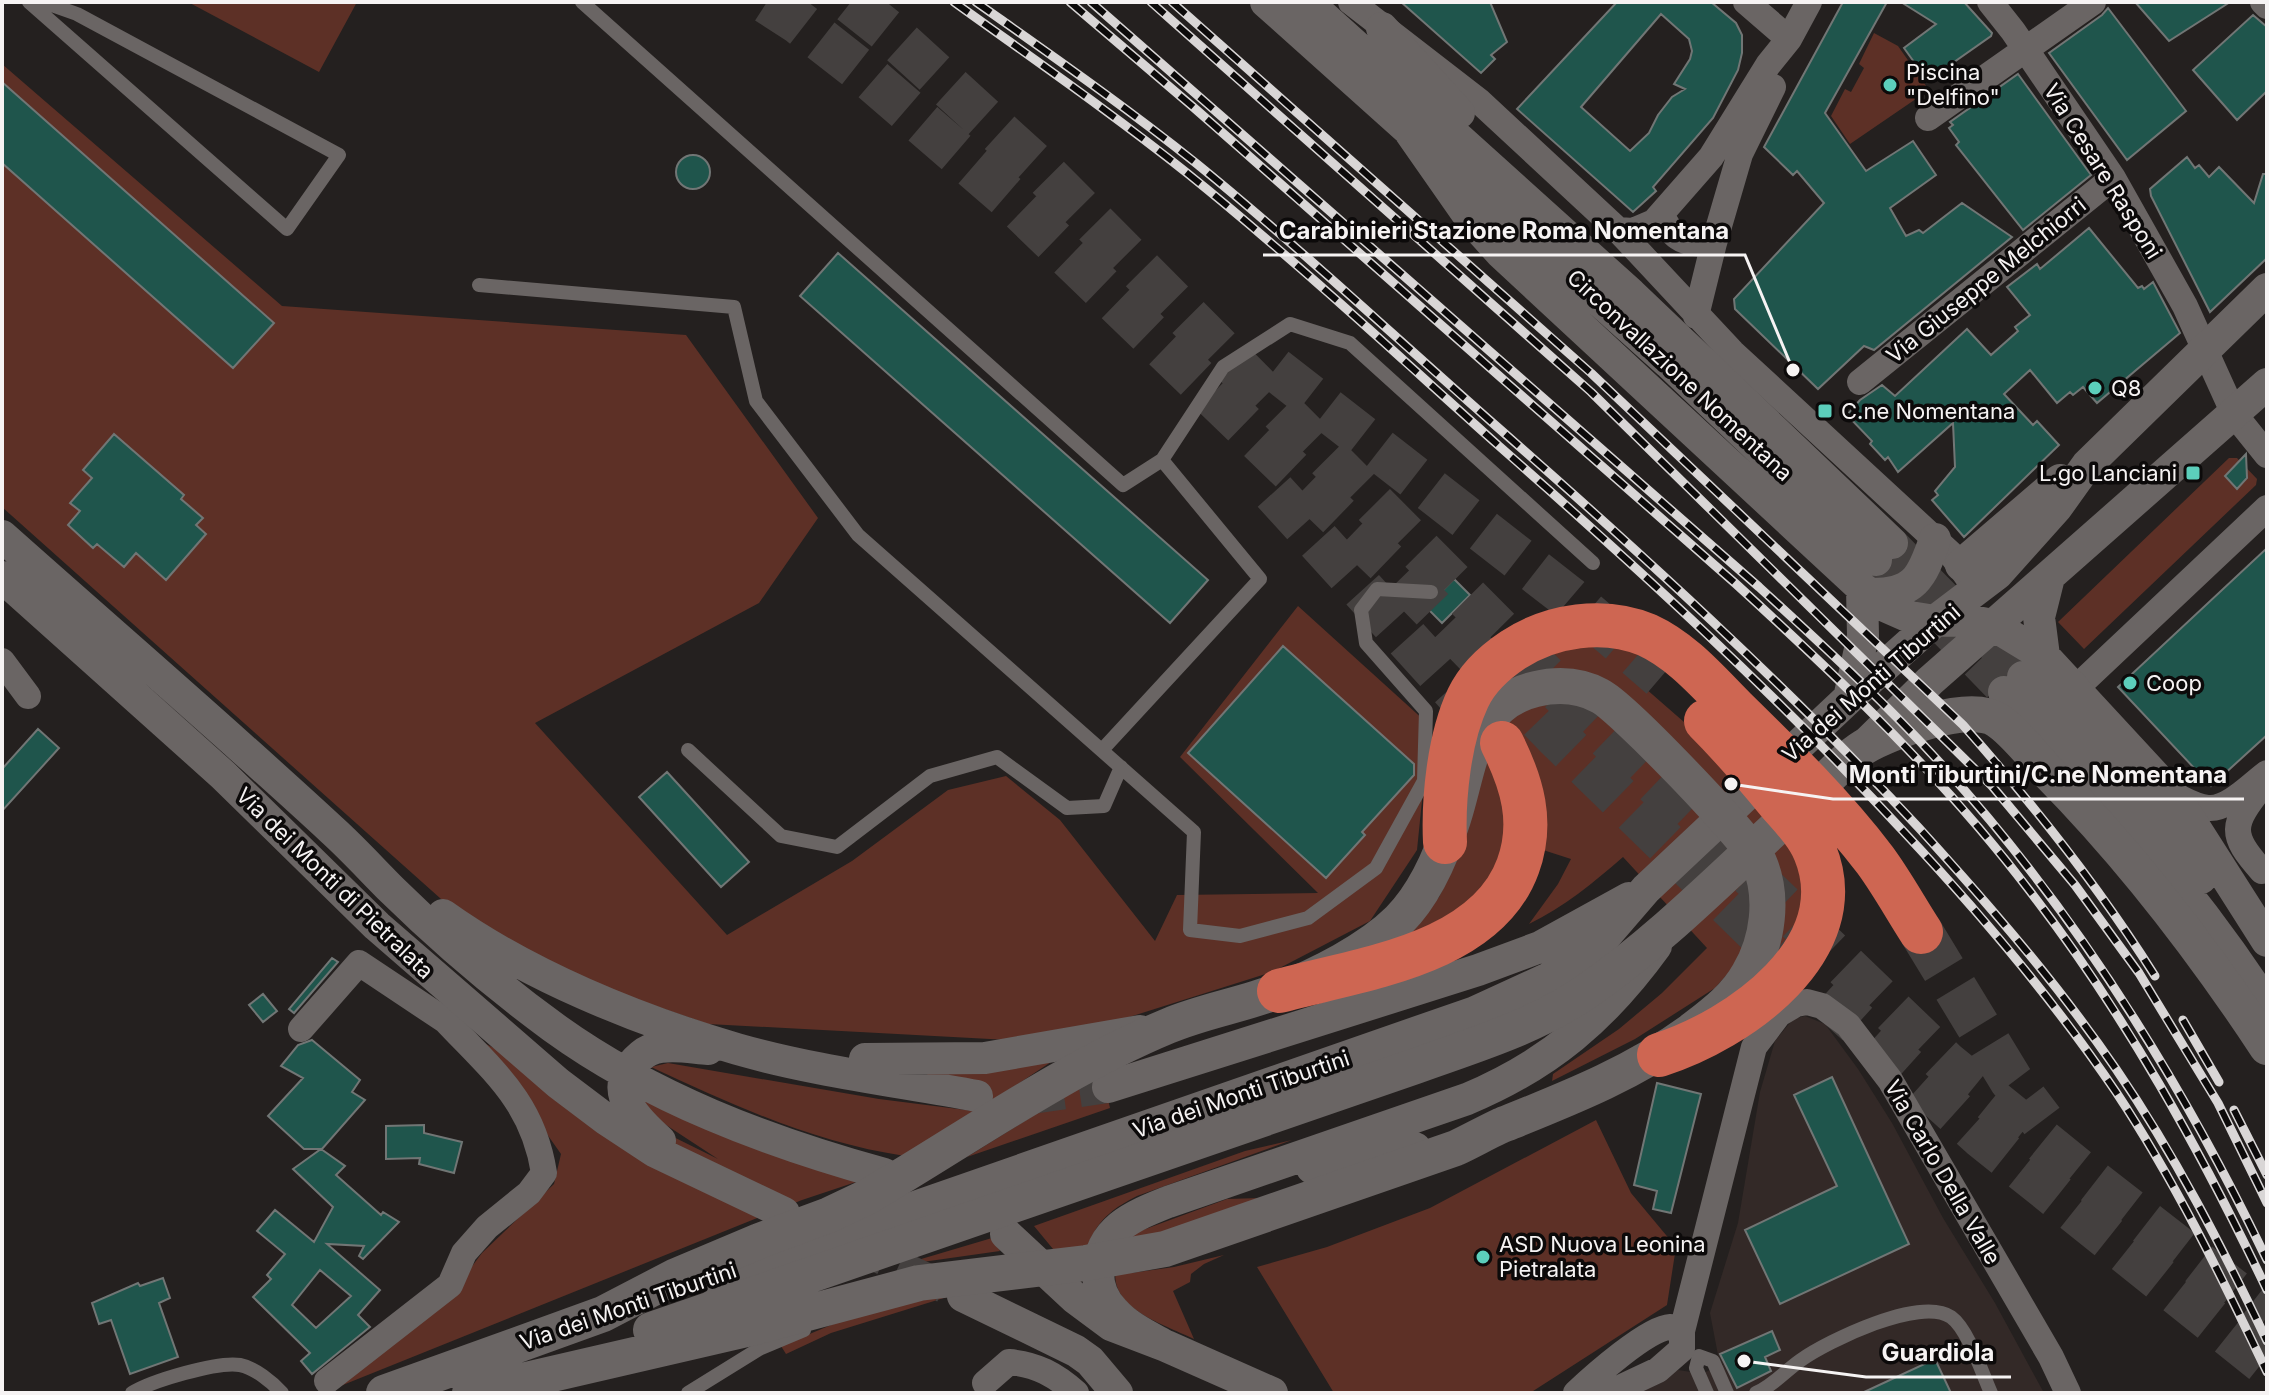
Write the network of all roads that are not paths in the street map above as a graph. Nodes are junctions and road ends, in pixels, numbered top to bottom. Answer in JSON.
{"nodes":[{"id":1,"x":29,"y":2,"type":"edge"},
{"id":2,"x":43,"y":2,"type":"edge"},
{"id":3,"x":582,"y":2,"type":"edge"},
{"id":4,"x":1253,"y":2,"type":"edge"},
{"id":5,"x":1266,"y":2,"type":"edge"},
{"id":6,"x":1351,"y":2,"type":"edge"},
{"id":7,"x":1746,"y":2,"type":"edge"},
{"id":8,"x":1809,"y":2,"type":"edge"},
{"id":9,"x":1990,"y":2,"type":"edge"},
{"id":10,"x":2093,"y":2,"type":"edge"},
{"id":11,"x":1300,"y":14,"type":"edge"},
{"id":12,"x":1382,"y":28,"type":"junction"},
{"id":13,"x":1789,"y":39,"type":"junction"},
{"id":14,"x":2025,"y":50,"type":"junction"},
{"id":15,"x":1928,"y":118,"type":"dead end"},
{"id":16,"x":1731,"y":148,"type":"junction"},
{"id":17,"x":2113,"y":178,"type":"junction"},
{"id":18,"x":1662,"y":214,"type":"junction"},
{"id":19,"x":1618,"y":230,"type":"junction"},
{"id":20,"x":1714,"y":243,"type":"junction"},
{"id":21,"x":1593,"y":260,"type":"junction"},
{"id":22,"x":479,"y":285,"type":"dead end"},
{"id":23,"x":2267,"y":289,"type":"edge"},
{"id":24,"x":1696,"y":316,"type":"junction"},
{"id":25,"x":2205,"y":348,"type":"junction"},
{"id":26,"x":1860,"y":382,"type":"dead end"},
{"id":27,"x":2267,"y":384,"type":"edge"},
{"id":28,"x":2234,"y":414,"type":"junction"},
{"id":29,"x":2267,"y":455,"type":"edge"},
{"id":30,"x":1162,"y":460,"type":"junction"},
{"id":31,"x":2267,"y":508,"type":"edge"},
{"id":32,"x":2,"y":536,"type":"edge"},
{"id":33,"x":1935,"y":539,"type":"junction"},
{"id":34,"x":1593,"y":563,"type":"dead end"},
{"id":35,"x":1875,"y":571,"type":"junction"},
{"id":36,"x":2,"y":577,"type":"edge"},
{"id":37,"x":2049,"y":577,"type":"junction"},
{"id":38,"x":1968,"y":579,"type":"junction"},
{"id":39,"x":1431,"y":592,"type":"dead end"},
{"id":40,"x":1935,"y":621,"type":"junction"},
{"id":41,"x":1993,"y":625,"type":"junction"},
{"id":42,"x":2,"y":661,"type":"edge"},
{"id":43,"x":1661,"y":677,"type":"tunnel mouth"},
{"id":44,"x":2017,"y":686,"type":"junction"},
{"id":45,"x":2075,"y":689,"type":"junction"},
{"id":46,"x":28,"y":696,"type":"dead end"},
{"id":47,"x":1849,"y":698,"type":"junction"},
{"id":48,"x":1930,"y":703,"type":"junction"},
{"id":49,"x":1502,"y":743,"type":"tunnel mouth"},
{"id":50,"x":688,"y":750,"type":"dead end"},
{"id":51,"x":1102,"y":750,"type":"junction"},
{"id":52,"x":1121,"y":767,"type":"junction"},
{"id":53,"x":2267,"y":773,"type":"edge"},
{"id":54,"x":2267,"y":780,"type":"edge"},
{"id":55,"x":2178,"y":802,"type":"junction"},
{"id":56,"x":1445,"y":842,"type":"junction"},
{"id":57,"x":353,"y":849,"type":"junction"},
{"id":58,"x":2265,"y":872,"type":"edge"},
{"id":59,"x":1646,"y":889,"type":"junction"},
{"id":60,"x":1675,"y":920,"type":"junction"},
{"id":61,"x":1921,"y":932,"type":"tunnel mouth"},
{"id":62,"x":2267,"y":941,"type":"edge"},
{"id":63,"x":2267,"y":968,"type":"edge"},
{"id":64,"x":1279,"y":991,"type":"junction"},
{"id":65,"x":2267,"y":1006,"type":"edge"},
{"id":66,"x":454,"y":1011,"type":"junction"},
{"id":67,"x":1170,"y":1025,"type":"junction"},
{"id":68,"x":301,"y":1029,"type":"dead end"},
{"id":69,"x":2267,"y":1047,"type":"edge"},
{"id":70,"x":750,"y":1052,"type":"junction"},
{"id":71,"x":1659,"y":1055,"type":"junction"},
{"id":72,"x":1108,"y":1087,"type":"tunnel mouth"},
{"id":73,"x":977,"y":1096,"type":"dead end"},
{"id":74,"x":1497,"y":1128,"type":"junction"},
{"id":75,"x":686,"y":1164,"type":"junction"},
{"id":76,"x":884,"y":1174,"type":"dead end"},
{"id":77,"x":1222,"y":1184,"type":"junction"},
{"id":78,"x":784,"y":1213,"type":"dead end"},
{"id":79,"x":1006,"y":1234,"type":"dead end"},
{"id":80,"x":963,"y":1296,"type":"tunnel mouth"},
{"id":81,"x":603,"y":1314,"type":"junction"},
{"id":82,"x":755,"y":1338,"type":"junction"},
{"id":83,"x":1688,"y":1345,"type":"junction"},
{"id":84,"x":1166,"y":1346,"type":"junction"},
{"id":85,"x":327,"y":1381,"type":"dead end"},
{"id":86,"x":985,"y":1383,"type":"dead end"},
{"id":87,"x":132,"y":1393,"type":"edge"},
{"id":88,"x":282,"y":1393,"type":"edge"},
{"id":89,"x":384,"y":1393,"type":"edge"},
{"id":90,"x":470,"y":1393,"type":"edge"},
{"id":91,"x":688,"y":1393,"type":"edge"},
{"id":92,"x":1076,"y":1393,"type":"edge"},
{"id":93,"x":1117,"y":1393,"type":"edge"},
{"id":94,"x":1272,"y":1393,"type":"edge"},
{"id":95,"x":1576,"y":1393,"type":"edge"},
{"id":96,"x":1609,"y":1393,"type":"edge"},
{"id":97,"x":1707,"y":1393,"type":"edge"},
{"id":98,"x":1717,"y":1393,"type":"edge"},
{"id":99,"x":1727,"y":1393,"type":"edge"},
{"id":100,"x":1756,"y":1393,"type":"edge"},
{"id":101,"x":1991,"y":1393,"type":"edge"},
{"id":102,"x":2068,"y":1393,"type":"edge"}],
"edges":[{"from":1,"to":2,"type":"lane"},
{"from":3,"to":30,"type":"lane"},
{"from":4,"to":11,"type":"street"},
{"from":5,"to":11,"type":"street","name":"Circonvallazione Nomentana"},
{"from":6,"to":12,"type":"street"},
{"from":7,"to":13,"type":"street"},
{"from":8,"to":13,"type":"street"},
{"from":9,"to":14,"type":"street","name":"Via Cesare Rasponi"},
{"from":10,"to":14,"type":"street"},
{"from":11,"to":21,"type":"street","name":"Circonvallazione Nomentana"},
{"from":11,"to":35,"type":"street","name":"Circonvallazione Nomentana"},
{"from":12,"to":19,"type":"street"},
{"from":12,"to":21,"type":"street"},
{"from":13,"to":16,"type":"street"},
{"from":14,"to":15,"type":"street"},
{"from":14,"to":17,"type":"street","name":"Via Cesare Rasponi"},
{"from":16,"to":18,"type":"street"},
{"from":16,"to":20,"type":"street"},
{"from":17,"to":25,"type":"street","name":"Via Cesare Rasponi"},
{"from":17,"to":26,"type":"street","name":"Via Giuseppe Melchiorri"},
{"from":18,"to":19,"type":"street"},
{"from":18,"to":20,"type":"street"},
{"from":19,"to":24,"type":"street"},
{"from":20,"to":24,"type":"street"},
{"from":21,"to":35,"type":"street","name":"Circonvallazione Nomentana"},
{"from":22,"to":51,"type":"lane"},
{"from":23,"to":25,"type":"street","name":"Via dei Monti Tiburtini"},
{"from":24,"to":33,"type":"street"},
{"from":25,"to":28,"type":"street","name":"Via Cesare Rasponi"},
{"from":25,"to":38,"type":"street","name":"Via dei Monti Tiburtini"},
{"from":27,"to":28,"type":"street","name":"Via dei Monti Tiburtini"},
{"from":28,"to":29,"type":"street","name":"Via Cesare Rasponi"},
{"from":28,"to":37,"type":"street","name":"Via dei Monti Tiburtini"},
{"from":30,"to":34,"type":"lane"},
{"from":30,"to":51,"type":"lane"},
{"from":31,"to":45,"type":"street"},
{"from":32,"to":57,"type":"street","name":"Via dei Monti di Pietralata"},
{"from":33,"to":35,"type":"street"},
{"from":33,"to":38,"type":"street"},
{"from":35,"to":40,"type":"street"},
{"from":35,"to":47,"type":"street"},
{"from":36,"to":66,"type":"street","name":"Via dei Monti di Pietralata"},
{"from":37,"to":41,"type":"street","name":"Via dei Monti Tiburtini"},
{"from":37,"to":44,"type":"street"},
{"from":38,"to":40,"type":"street","name":"Via dei Monti Tiburtini"},
{"from":38,"to":41,"type":"street"},
{"from":39,"to":52,"type":"lane"},
{"from":40,"to":41,"type":"street"},
{"from":40,"to":47,"type":"street","name":"Via dei Monti Tiburtini"},
{"from":41,"to":44,"type":"street"},
{"from":41,"to":48,"type":"street","name":"Via dei Monti Tiburtini"},
{"from":42,"to":46,"type":"street"},
{"from":43,"to":71,"type":"highway"},
{"from":44,"to":45,"type":"street"},
{"from":44,"to":48,"type":"main road","name":"Via dei Monti Tiburtini"},
{"from":44,"to":63,"type":"street"},
{"from":44,"to":65,"type":"street"},
{"from":44,"to":69,"type":"main road"},
{"from":45,"to":55,"type":"street"},
{"from":47,"to":59,"type":"street","name":"Via dei Monti Tiburtini"},
{"from":48,"to":60,"type":"main road","name":"Via dei Monti Tiburtini"},
{"from":49,"to":64,"type":"highway"},
{"from":50,"to":52,"type":"lane"},
{"from":51,"to":52,"type":"lane"},
{"from":53,"to":55,"type":"street"},
{"from":54,"to":58,"type":"street"},
{"from":55,"to":58,"type":"street"},
{"from":55,"to":62,"type":"street"},
{"from":56,"to":61,"type":"highway"},
{"from":56,"to":64,"type":"main road"},
{"from":56,"to":71,"type":"main road"},
{"from":57,"to":70,"type":"street","name":"Via dei Monti di Pietralata"},
{"from":57,"to":76,"type":"street","name":"Via dei Monti di Pietralata"},
{"from":59,"to":72,"type":"street"},
{"from":59,"to":81,"type":"street","name":"Via dei Monti Tiburtini"},
{"from":60,"to":77,"type":"street"},
{"from":60,"to":90,"type":"main road","name":"Via dei Monti Tiburtini"},
{"from":64,"to":67,"type":"main road"},
{"from":66,"to":68,"type":"street"},
{"from":66,"to":75,"type":"street","name":"Via dei Monti di Pietralata"},
{"from":66,"to":85,"type":"street"},
{"from":67,"to":70,"type":"street"},
{"from":67,"to":81,"type":"main road"},
{"from":70,"to":73,"type":"street"},
{"from":70,"to":75,"type":"street","name":"Via dei Monti di Pietralata"},
{"from":71,"to":74,"type":"main road"},
{"from":74,"to":77,"type":"street"},
{"from":74,"to":82,"type":"main road"},
{"from":75,"to":78,"type":"street","name":"Via dei Monti di Pietralata"},
{"from":77,"to":84,"type":"street"},
{"from":79,"to":84,"type":"street"},
{"from":80,"to":93,"type":"street"},
{"from":81,"to":89,"type":"main road","name":"Via dei Monti Tiburtini"},
{"from":82,"to":90,"type":"main road"},
{"from":82,"to":91,"type":"lane"},
{"from":83,"to":95,"type":"street"},
{"from":83,"to":96,"type":"street"},
{"from":83,"to":97,"type":"lane"},
{"from":83,"to":98,"type":"lane"},
{"from":83,"to":99,"type":"lane"},
{"from":83,"to":102,"type":"street","name":"Via Carlo Della Valle"},
{"from":84,"to":94,"type":"street"},
{"from":86,"to":92,"type":"street"},
{"from":87,"to":88,"type":"lane"},
{"from":100,"to":101,"type":"lane"}]}
